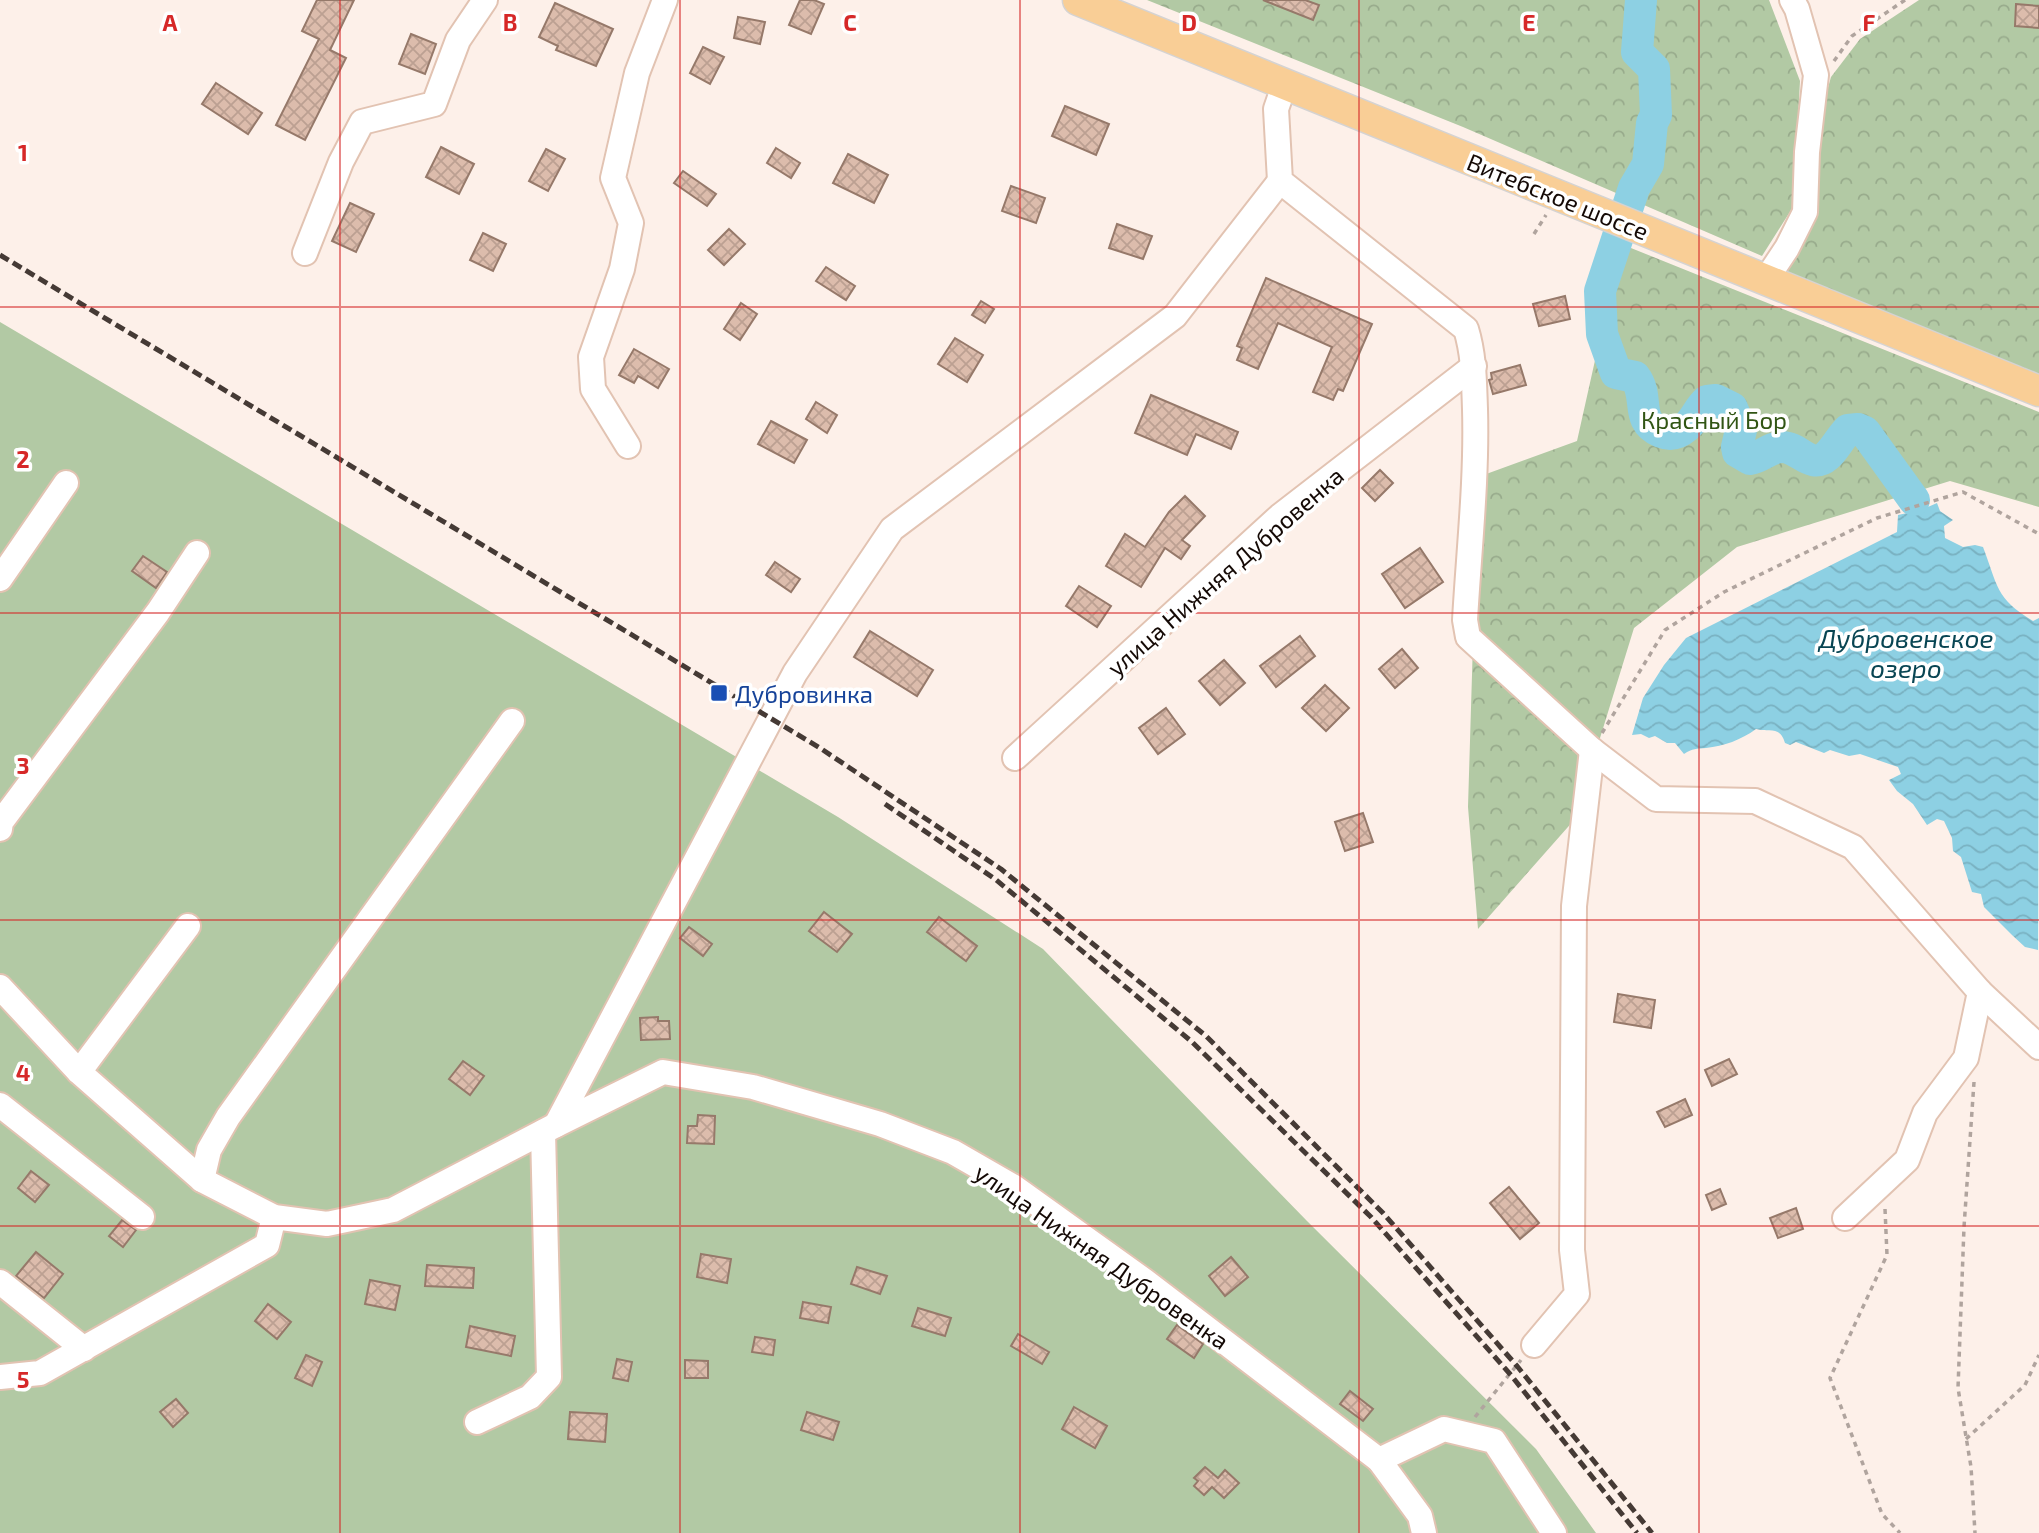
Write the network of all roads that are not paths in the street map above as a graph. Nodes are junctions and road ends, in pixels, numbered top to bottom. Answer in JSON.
{"nodes":[{"id":1,"x":485,"y":0,"type":"edge"},
{"id":2,"x":666,"y":0,"type":"edge"},
{"id":3,"x":1078,"y":0,"type":"edge"},
{"id":4,"x":1792,"y":0,"type":"edge"},
{"id":5,"x":1285,"y":83,"type":"junction"},
{"id":6,"x":1280,"y":181,"type":"junction"},
{"id":7,"x":306,"y":253,"type":"dead end"},
{"id":8,"x":1765,"y":281,"type":"junction"},
{"id":9,"x":1474,"y":366,"type":"junction"},
{"id":10,"x":2039,"y":391,"type":"edge"},
{"id":11,"x":628,"y":446,"type":"dead end"},
{"id":12,"x":66,"y":483,"type":"dead end"},
{"id":13,"x":197,"y":552,"type":"dead end"},
{"id":14,"x":0,"y":579,"type":"edge"},
{"id":15,"x":512,"y":721,"type":"dead end"},
{"id":16,"x":1592,"y":750,"type":"junction"},
{"id":17,"x":1015,"y":758,"type":"dead end"},
{"id":18,"x":0,"y":829,"type":"edge"},
{"id":19,"x":188,"y":926,"type":"dead end"},
{"id":20,"x":0,"y":988,"type":"edge"},
{"id":21,"x":1980,"y":992,"type":"junction"},
{"id":22,"x":2039,"y":1046,"type":"edge"},
{"id":23,"x":79,"y":1072,"type":"junction"},
{"id":24,"x":0,"y":1105,"type":"edge"},
{"id":25,"x":550,"y":1128,"type":"junction"},
{"id":26,"x":202,"y":1180,"type":"junction"},
{"id":27,"x":142,"y":1217,"type":"dead end"},
{"id":28,"x":274,"y":1217,"type":"junction"},
{"id":29,"x":1845,"y":1218,"type":"dead end"},
{"id":30,"x":0,"y":1282,"type":"edge"},
{"id":31,"x":1534,"y":1345,"type":"road end"},
{"id":32,"x":84,"y":1349,"type":"junction"},
{"id":33,"x":0,"y":1377,"type":"edge"},
{"id":34,"x":477,"y":1422,"type":"dead end"},
{"id":35,"x":1379,"y":1460,"type":"junction"},
{"id":36,"x":1424,"y":1533,"type":"edge"},
{"id":37,"x":1554,"y":1533,"type":"edge"}],
"edges":[{"from":1,"to":7,"type":"street"},
{"from":2,"to":11,"type":"street"},
{"from":3,"to":5,"type":"main road","name":"Витебское шоссе"},
{"from":4,"to":8,"type":"street"},
{"from":5,"to":6,"type":"street"},
{"from":5,"to":8,"type":"main road","name":"Витебское шоссе"},
{"from":6,"to":9,"type":"street"},
{"from":6,"to":25,"type":"street"},
{"from":8,"to":10,"type":"main road","name":"Витебское шоссе"},
{"from":9,"to":16,"type":"street"},
{"from":9,"to":17,"type":"street","name":"улица Нижняя Дубровенка"},
{"from":12,"to":14,"type":"street"},
{"from":13,"to":18,"type":"street"},
{"from":15,"to":26,"type":"street"},
{"from":16,"to":21,"type":"street"},
{"from":16,"to":31,"type":"street"},
{"from":19,"to":23,"type":"street"},
{"from":20,"to":23,"type":"street","name":"улица Нижняя Дубровенка"},
{"from":21,"to":22,"type":"street"},
{"from":21,"to":29,"type":"street"},
{"from":23,"to":26,"type":"street","name":"улица Нижняя Дубровенка"},
{"from":24,"to":27,"type":"street"},
{"from":25,"to":28,"type":"street","name":"улица Нижняя Дубровенка"},
{"from":25,"to":34,"type":"street"},
{"from":25,"to":35,"type":"street","name":"улица Нижняя Дубровенка"},
{"from":26,"to":28,"type":"street","name":"улица Нижняя Дубровенка"},
{"from":28,"to":32,"type":"street"},
{"from":30,"to":32,"type":"street"},
{"from":32,"to":33,"type":"street"},
{"from":35,"to":36,"type":"street","name":"улица Нижняя Дубровенка"},
{"from":35,"to":37,"type":"street"}]}
